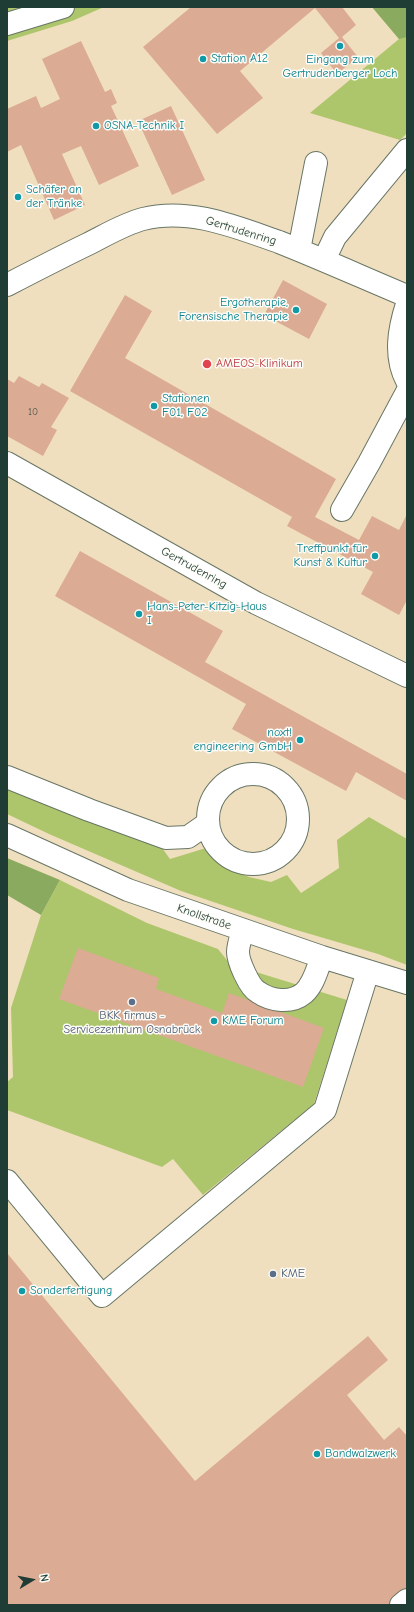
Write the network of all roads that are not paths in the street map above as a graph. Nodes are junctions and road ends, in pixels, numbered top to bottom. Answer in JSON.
{"nodes":[{"id":1,"x":63,"y":7,"type":"edge"},
{"id":2,"x":7,"y":24,"type":"edge"},
{"id":3,"x":407,"y":150,"type":"edge"},
{"id":4,"x":316,"y":163,"type":"dead end"},
{"id":5,"x":299,"y":250,"type":"junction"},
{"id":6,"x":324,"y":260,"type":"junction"},
{"id":7,"x":7,"y":285,"type":"edge"},
{"id":8,"x":407,"y":296,"type":"edge"},
{"id":9,"x":407,"y":304,"type":"edge"},
{"id":10,"x":407,"y":381,"type":"edge"},
{"id":11,"x":407,"y":392,"type":"edge"},
{"id":12,"x":7,"y":463,"type":"edge"},
{"id":13,"x":342,"y":510,"type":"dead end"},
{"id":14,"x":407,"y":676,"type":"edge"},
{"id":15,"x":7,"y":777,"type":"edge"},
{"id":16,"x":208,"y":823,"type":"junction"},
{"id":17,"x":7,"y":835,"type":"edge"},
{"id":18,"x":242,"y":930,"type":"junction"},
{"id":19,"x":322,"y":957,"type":"junction"},
{"id":20,"x":368,"y":971,"type":"junction"},
{"id":21,"x":407,"y":983,"type":"edge"},
{"id":22,"x":7,"y":1181,"type":"edge"},
{"id":23,"x":407,"y":1600,"type":"edge"},
{"id":24,"x":401,"y":1605,"type":"edge"}],
"edges":[{"from":1,"to":2,"type":"street"},
{"from":3,"to":6,"type":"street"},
{"from":4,"to":5,"type":"street"},
{"from":5,"to":6,"type":"street","name":"Gertrudenring"},
{"from":5,"to":7,"type":"street","name":"Gertrudenring"},
{"from":6,"to":8,"type":"street","name":"Gertrudenring"},
{"from":9,"to":10,"type":"street"},
{"from":11,"to":13,"type":"street"},
{"from":12,"to":14,"type":"street","name":"Gertrudenring"},
{"from":15,"to":16,"type":"street"},
{"from":16,"to":16,"type":"street"},
{"from":17,"to":18,"type":"street","name":"Knollstraße"},
{"from":18,"to":19,"type":"street","name":"Knollstraße"},
{"from":18,"to":19,"type":"street"},
{"from":19,"to":20,"type":"street","name":"Knollstraße"},
{"from":20,"to":21,"type":"street","name":"Knollstraße"},
{"from":20,"to":22,"type":"street"},
{"from":23,"to":24,"type":"street"}]}
